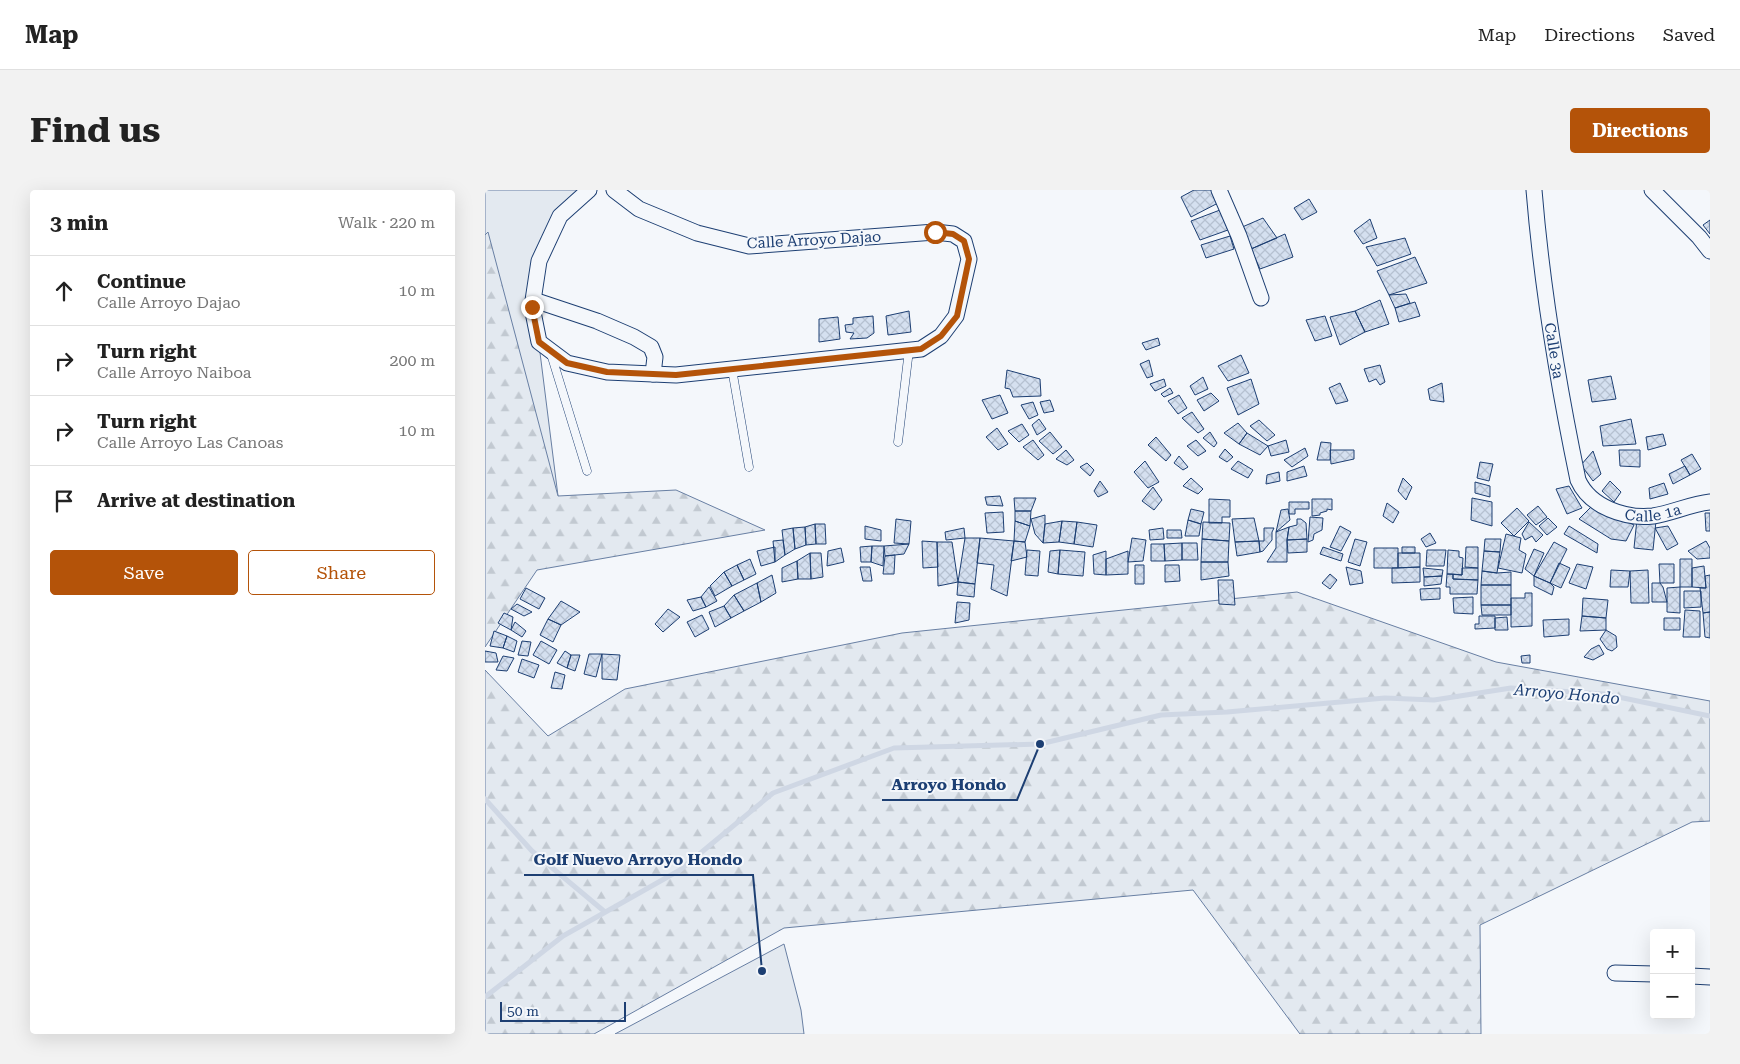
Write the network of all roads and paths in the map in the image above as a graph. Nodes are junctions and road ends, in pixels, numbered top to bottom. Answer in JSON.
{"nodes":[{"id":1,"x":589,"y":190,"type":"edge"},
{"id":2,"x":614,"y":190,"type":"edge"},
{"id":3,"x":1219,"y":190,"type":"edge"},
{"id":4,"x":1534,"y":190,"type":"edge"},
{"id":5,"x":1654,"y":190,"type":"edge"},
{"id":6,"x":1710,"y":250,"type":"edge"},
{"id":7,"x":1261,"y":298,"type":"dead end"},
{"id":8,"x":534,"y":300,"type":"junction"},
{"id":9,"x":544,"y":345,"type":"junction"},
{"id":10,"x":909,"y":350,"type":"junction"},
{"id":11,"x":732,"y":369,"type":"junction"},
{"id":12,"x":653,"y":374,"type":"junction"},
{"id":13,"x":898,"y":442,"type":"dead end"},
{"id":14,"x":749,"y":466,"type":"dead end"},
{"id":15,"x":587,"y":471,"type":"dead end"},
{"id":16,"x":1710,"y":502,"type":"edge"},
{"id":17,"x":1598,"y":504,"type":"joint"},
{"id":18,"x":1615,"y":973,"type":"dead end"},
{"id":19,"x":1650,"y":974,"type":"edge"},
{"id":20,"x":1695,"y":976,"type":"edge"},
{"id":21,"x":1710,"y":977,"type":"edge"}],
"edges":[{"from":1,"to":8,"type":"street"},
{"from":2,"to":10,"type":"street","name":"Calle Arroyo Dajao"},
{"from":3,"to":7,"type":"street"},
{"from":4,"to":17,"type":"street","name":"Calle 3a"},
{"from":5,"to":6,"type":"street"},
{"from":8,"to":9,"type":"street"},
{"from":8,"to":12,"type":"street"},
{"from":9,"to":12,"type":"street"},
{"from":9,"to":15,"type":"lane"},
{"from":10,"to":11,"type":"street"},
{"from":10,"to":13,"type":"lane"},
{"from":11,"to":12,"type":"street"},
{"from":11,"to":14,"type":"lane"},
{"from":16,"to":17,"type":"street","name":"Calle 1a"},
{"from":18,"to":19,"type":"street"},
{"from":20,"to":21,"type":"street"}]}
